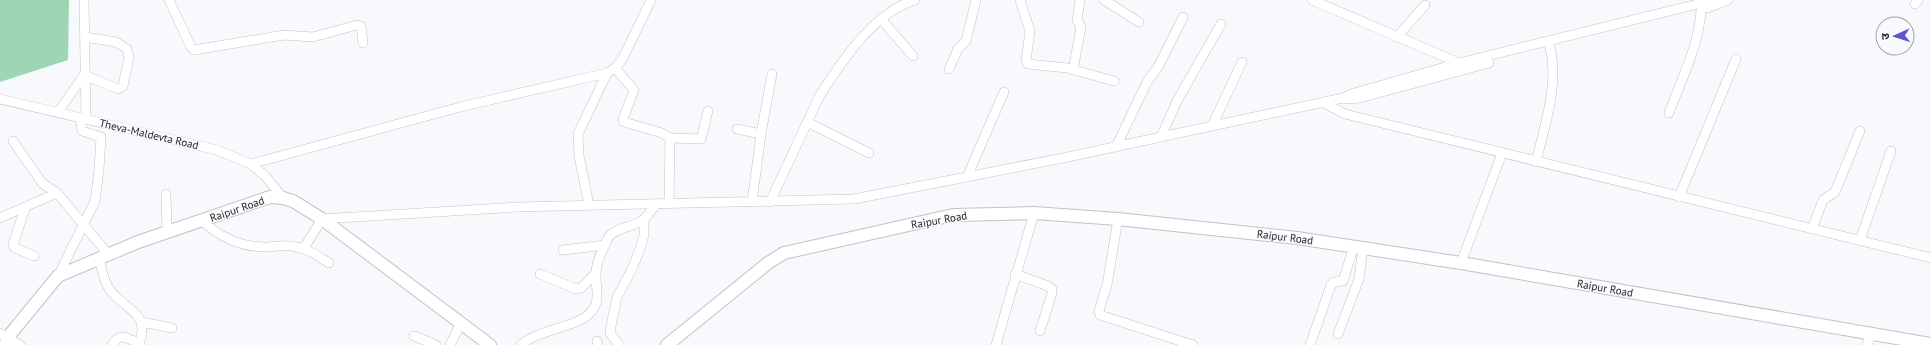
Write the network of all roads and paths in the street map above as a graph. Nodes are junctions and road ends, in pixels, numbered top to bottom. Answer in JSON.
{"nodes":[{"id":1,"x":84,"y":0,"type":"edge"},
{"id":2,"x":169,"y":0,"type":"edge"},
{"id":3,"x":651,"y":0,"type":"edge"},
{"id":4,"x":915,"y":0,"type":"edge"},
{"id":5,"x":976,"y":0,"type":"edge"},
{"id":6,"x":1020,"y":0,"type":"edge"},
{"id":7,"x":1080,"y":0,"type":"edge"},
{"id":8,"x":1104,"y":0,"type":"edge"},
{"id":9,"x":1312,"y":0,"type":"edge"},
{"id":10,"x":1714,"y":0,"type":"edge"},
{"id":11,"x":1728,"y":0,"type":"edge"},
{"id":12,"x":1425,"y":5,"type":"dead end"},
{"id":13,"x":1686,"y":6,"type":"edge"},
{"id":14,"x":1701,"y":10,"type":"junction"},
{"id":15,"x":1183,"y":17,"type":"dead end"},
{"id":16,"x":881,"y":19,"type":"junction"},
{"id":17,"x":1139,"y":22,"type":"dead end"},
{"id":18,"x":1221,"y":24,"type":"dead end"},
{"id":19,"x":85,"y":37,"type":"junction"},
{"id":20,"x":1397,"y":37,"type":"junction"},
{"id":21,"x":363,"y":43,"type":"dead end"},
{"id":22,"x":1550,"y":47,"type":"junction"},
{"id":23,"x":913,"y":56,"type":"dead end"},
{"id":24,"x":1736,"y":59,"type":"dead end"},
{"id":25,"x":1242,"y":62,"type":"dead end"},
{"id":26,"x":1459,"y":63,"type":"junction"},
{"id":27,"x":949,"y":68,"type":"dead end"},
{"id":28,"x":611,"y":70,"type":"junction"},
{"id":29,"x":1073,"y":70,"type":"junction"},
{"id":30,"x":772,"y":74,"type":"dead end"},
{"id":31,"x":84,"y":76,"type":"junction"},
{"id":32,"x":1114,"y":81,"type":"dead end"},
{"id":33,"x":1004,"y":92,"type":"dead end"},
{"id":34,"x":1343,"y":98,"type":"junction"},
{"id":35,"x":0,"y":99,"type":"edge"},
{"id":36,"x":1324,"y":103,"type":"junction"},
{"id":37,"x":708,"y":110,"type":"dead end"},
{"id":38,"x":58,"y":112,"type":"junction"},
{"id":39,"x":1669,"y":113,"type":"dead end"},
{"id":40,"x":83,"y":118,"type":"junction"},
{"id":41,"x":807,"y":122,"type":"junction"},
{"id":42,"x":1212,"y":126,"type":"junction"},
{"id":43,"x":737,"y":129,"type":"dead end"},
{"id":44,"x":1860,"y":131,"type":"dead end"},
{"id":45,"x":761,"y":134,"type":"junction"},
{"id":46,"x":1161,"y":137,"type":"junction"},
{"id":47,"x":670,"y":138,"type":"junction"},
{"id":48,"x":13,"y":142,"type":"dead end"},
{"id":49,"x":1116,"y":146,"type":"junction"},
{"id":50,"x":1891,"y":151,"type":"dead end"},
{"id":51,"x":869,"y":153,"type":"dead end"},
{"id":52,"x":1502,"y":153,"type":"junction"},
{"id":53,"x":1536,"y":162,"type":"junction"},
{"id":54,"x":251,"y":164,"type":"junction"},
{"id":55,"x":967,"y":177,"type":"junction"},
{"id":56,"x":57,"y":193,"type":"junction"},
{"id":57,"x":166,"y":194,"type":"dead end"},
{"id":58,"x":1679,"y":197,"type":"junction"},
{"id":59,"x":283,"y":198,"type":"junction"},
{"id":60,"x":752,"y":202,"type":"junction"},
{"id":61,"x":770,"y":202,"type":"junction"},
{"id":62,"x":656,"y":204,"type":"junction"},
{"id":63,"x":669,"y":204,"type":"junction"},
{"id":64,"x":589,"y":205,"type":"junction"},
{"id":65,"x":25,"y":208,"type":"junction"},
{"id":66,"x":1034,"y":213,"type":"junction"},
{"id":67,"x":0,"y":218,"type":"edge"},
{"id":68,"x":322,"y":219,"type":"junction"},
{"id":69,"x":644,"y":219,"type":"junction"},
{"id":70,"x":1118,"y":219,"type":"junction"},
{"id":71,"x":202,"y":221,"type":"junction"},
{"id":72,"x":83,"y":224,"type":"junction"},
{"id":73,"x":1812,"y":229,"type":"junction"},
{"id":74,"x":167,"y":231,"type":"junction"},
{"id":75,"x":1860,"y":240,"type":"junction"},
{"id":76,"x":605,"y":245,"type":"junction"},
{"id":77,"x":1358,"y":247,"type":"junction"},
{"id":78,"x":304,"y":248,"type":"junction"},
{"id":79,"x":563,"y":250,"type":"dead end"},
{"id":80,"x":34,"y":256,"type":"dead end"},
{"id":81,"x":104,"y":256,"type":"junction"},
{"id":82,"x":1931,"y":258,"type":"edge"},
{"id":83,"x":329,"y":262,"type":"dead end"},
{"id":84,"x":1461,"y":263,"type":"junction"},
{"id":85,"x":596,"y":273,"type":"junction"},
{"id":86,"x":540,"y":274,"type":"dead end"},
{"id":87,"x":1015,"y":274,"type":"junction"},
{"id":88,"x":58,"y":276,"type":"junction"},
{"id":89,"x":142,"y":322,"type":"junction"},
{"id":90,"x":460,"y":323,"type":"junction"},
{"id":91,"x":172,"y":328,"type":"dead end"},
{"id":92,"x":1040,"y":331,"type":"dead end"},
{"id":93,"x":1338,"y":334,"type":"dead end"},
{"id":94,"x":414,"y":336,"type":"dead end"},
{"id":95,"x":4,"y":338,"type":"edge"},
{"id":96,"x":1869,"y":340,"type":"edge"},
{"id":97,"x":139,"y":344,"type":"edge"},
{"id":98,"x":1931,"y":344,"type":"edge"},
{"id":99,"x":20,"y":345,"type":"edge"},
{"id":100,"x":112,"y":345,"type":"edge"},
{"id":101,"x":436,"y":345,"type":"edge"},
{"id":102,"x":450,"y":345,"type":"edge"},
{"id":103,"x":490,"y":345,"type":"edge"},
{"id":104,"x":521,"y":345,"type":"edge"},
{"id":105,"x":618,"y":345,"type":"edge"},
{"id":106,"x":667,"y":345,"type":"edge"},
{"id":107,"x":996,"y":345,"type":"edge"},
{"id":108,"x":1193,"y":345,"type":"edge"},
{"id":109,"x":1310,"y":345,"type":"edge"}],
"edges":[{"from":1,"to":19,"type":"street"},
{"from":2,"to":21,"type":"street"},
{"from":3,"to":28,"type":"street"},
{"from":4,"to":16,"type":"street"},
{"from":5,"to":27,"type":"street"},
{"from":6,"to":29,"type":"street"},
{"from":7,"to":29,"type":"street"},
{"from":8,"to":17,"type":"street"},
{"from":9,"to":20,"type":"street"},
{"from":10,"to":13,"type":"street"},
{"from":11,"to":14,"type":"street"},
{"from":12,"to":20,"type":"street"},
{"from":13,"to":14,"type":"street"},
{"from":13,"to":22,"type":"street"},
{"from":13,"to":26,"type":"street"},
{"from":14,"to":39,"type":"street"},
{"from":15,"to":49,"type":"street"},
{"from":16,"to":23,"type":"street"},
{"from":16,"to":41,"type":"street"},
{"from":18,"to":46,"type":"street"},
{"from":19,"to":31,"type":"street"},
{"from":19,"to":31,"type":"street"},
{"from":20,"to":26,"type":"street"},
{"from":22,"to":34,"type":"street"},
{"from":22,"to":53,"type":"street"},
{"from":24,"to":58,"type":"street"},
{"from":25,"to":42,"type":"street"},
{"from":26,"to":34,"type":"street"},
{"from":28,"to":47,"type":"street"},
{"from":28,"to":54,"type":"street"},
{"from":28,"to":64,"type":"street"},
{"from":29,"to":32,"type":"street"},
{"from":30,"to":45,"type":"street"},
{"from":31,"to":38,"type":"street"},
{"from":31,"to":40,"type":"street"},
{"from":33,"to":55,"type":"street"},
{"from":34,"to":36,"type":"street"},
{"from":35,"to":38,"type":"street","name":"Theva-Maldevta Road"},
{"from":36,"to":42,"type":"street"},
{"from":36,"to":52,"type":"street"},
{"from":37,"to":47,"type":"street"},
{"from":38,"to":40,"type":"street","name":"Theva-Maldevta Road"},
{"from":40,"to":54,"type":"street","name":"Theva-Maldevta Road"},
{"from":40,"to":72,"type":"street"},
{"from":41,"to":51,"type":"street"},
{"from":41,"to":61,"type":"street"},
{"from":42,"to":46,"type":"street"},
{"from":43,"to":45,"type":"street"},
{"from":44,"to":73,"type":"street"},
{"from":45,"to":60,"type":"street"},
{"from":46,"to":49,"type":"street"},
{"from":47,"to":63,"type":"street"},
{"from":48,"to":56,"type":"street"},
{"from":49,"to":55,"type":"street"},
{"from":50,"to":75,"type":"street"},
{"from":52,"to":53,"type":"street"},
{"from":52,"to":84,"type":"street"},
{"from":53,"to":58,"type":"street"},
{"from":54,"to":59,"type":"street","name":"Theva-Maldevta Road"},
{"from":55,"to":61,"type":"street"},
{"from":56,"to":65,"type":"street"},
{"from":56,"to":72,"type":"street"},
{"from":57,"to":74,"type":"street"},
{"from":58,"to":73,"type":"street"},
{"from":59,"to":68,"type":"main road","name":"Raipur Road"},
{"from":59,"to":71,"type":"main road","name":"Raipur Road"},
{"from":60,"to":61,"type":"street"},
{"from":60,"to":63,"type":"street"},
{"from":62,"to":63,"type":"street"},
{"from":62,"to":64,"type":"street"},
{"from":62,"to":69,"type":"street"},
{"from":64,"to":68,"type":"street"},
{"from":65,"to":67,"type":"street"},
{"from":65,"to":80,"type":"street"},
{"from":66,"to":70,"type":"main road","name":"Raipur Road"},
{"from":66,"to":87,"type":"street"},
{"from":66,"to":106,"type":"main road","name":"Raipur Road"},
{"from":68,"to":78,"type":"street"},
{"from":68,"to":90,"type":"main road","name":"Raipur Road"},
{"from":69,"to":76,"type":"street"},
{"from":69,"to":105,"type":"street"},
{"from":70,"to":77,"type":"main road","name":"Raipur Road"},
{"from":70,"to":108,"type":"street"},
{"from":71,"to":74,"type":"main road","name":"Raipur Road"},
{"from":71,"to":78,"type":"street"},
{"from":72,"to":81,"type":"street"},
{"from":72,"to":88,"type":"street"},
{"from":73,"to":75,"type":"street"},
{"from":74,"to":81,"type":"main road","name":"Raipur Road"},
{"from":75,"to":82,"type":"street"},
{"from":76,"to":79,"type":"street"},
{"from":76,"to":85,"type":"street"},
{"from":77,"to":84,"type":"main road","name":"Raipur Road"},
{"from":77,"to":93,"type":"street"},
{"from":77,"to":109,"type":"street"},
{"from":78,"to":83,"type":"street"},
{"from":81,"to":88,"type":"main road","name":"Raipur Road"},
{"from":81,"to":89,"type":"street"},
{"from":84,"to":96,"type":"main road","name":"Raipur Road"},
{"from":85,"to":86,"type":"street"},
{"from":85,"to":104,"type":"street"},
{"from":87,"to":92,"type":"street"},
{"from":87,"to":107,"type":"street"},
{"from":88,"to":95,"type":"main road","name":"Raipur Road"},
{"from":89,"to":91,"type":"street"},
{"from":89,"to":97,"type":"street"},
{"from":90,"to":102,"type":"street"},
{"from":90,"to":103,"type":"main road","name":"Raipur Road"},
{"from":94,"to":101,"type":"street"},
{"from":95,"to":99,"type":"street"},
{"from":96,"to":98,"type":"main road","name":"Raipur Road"},
{"from":97,"to":100,"type":"street"}]}
